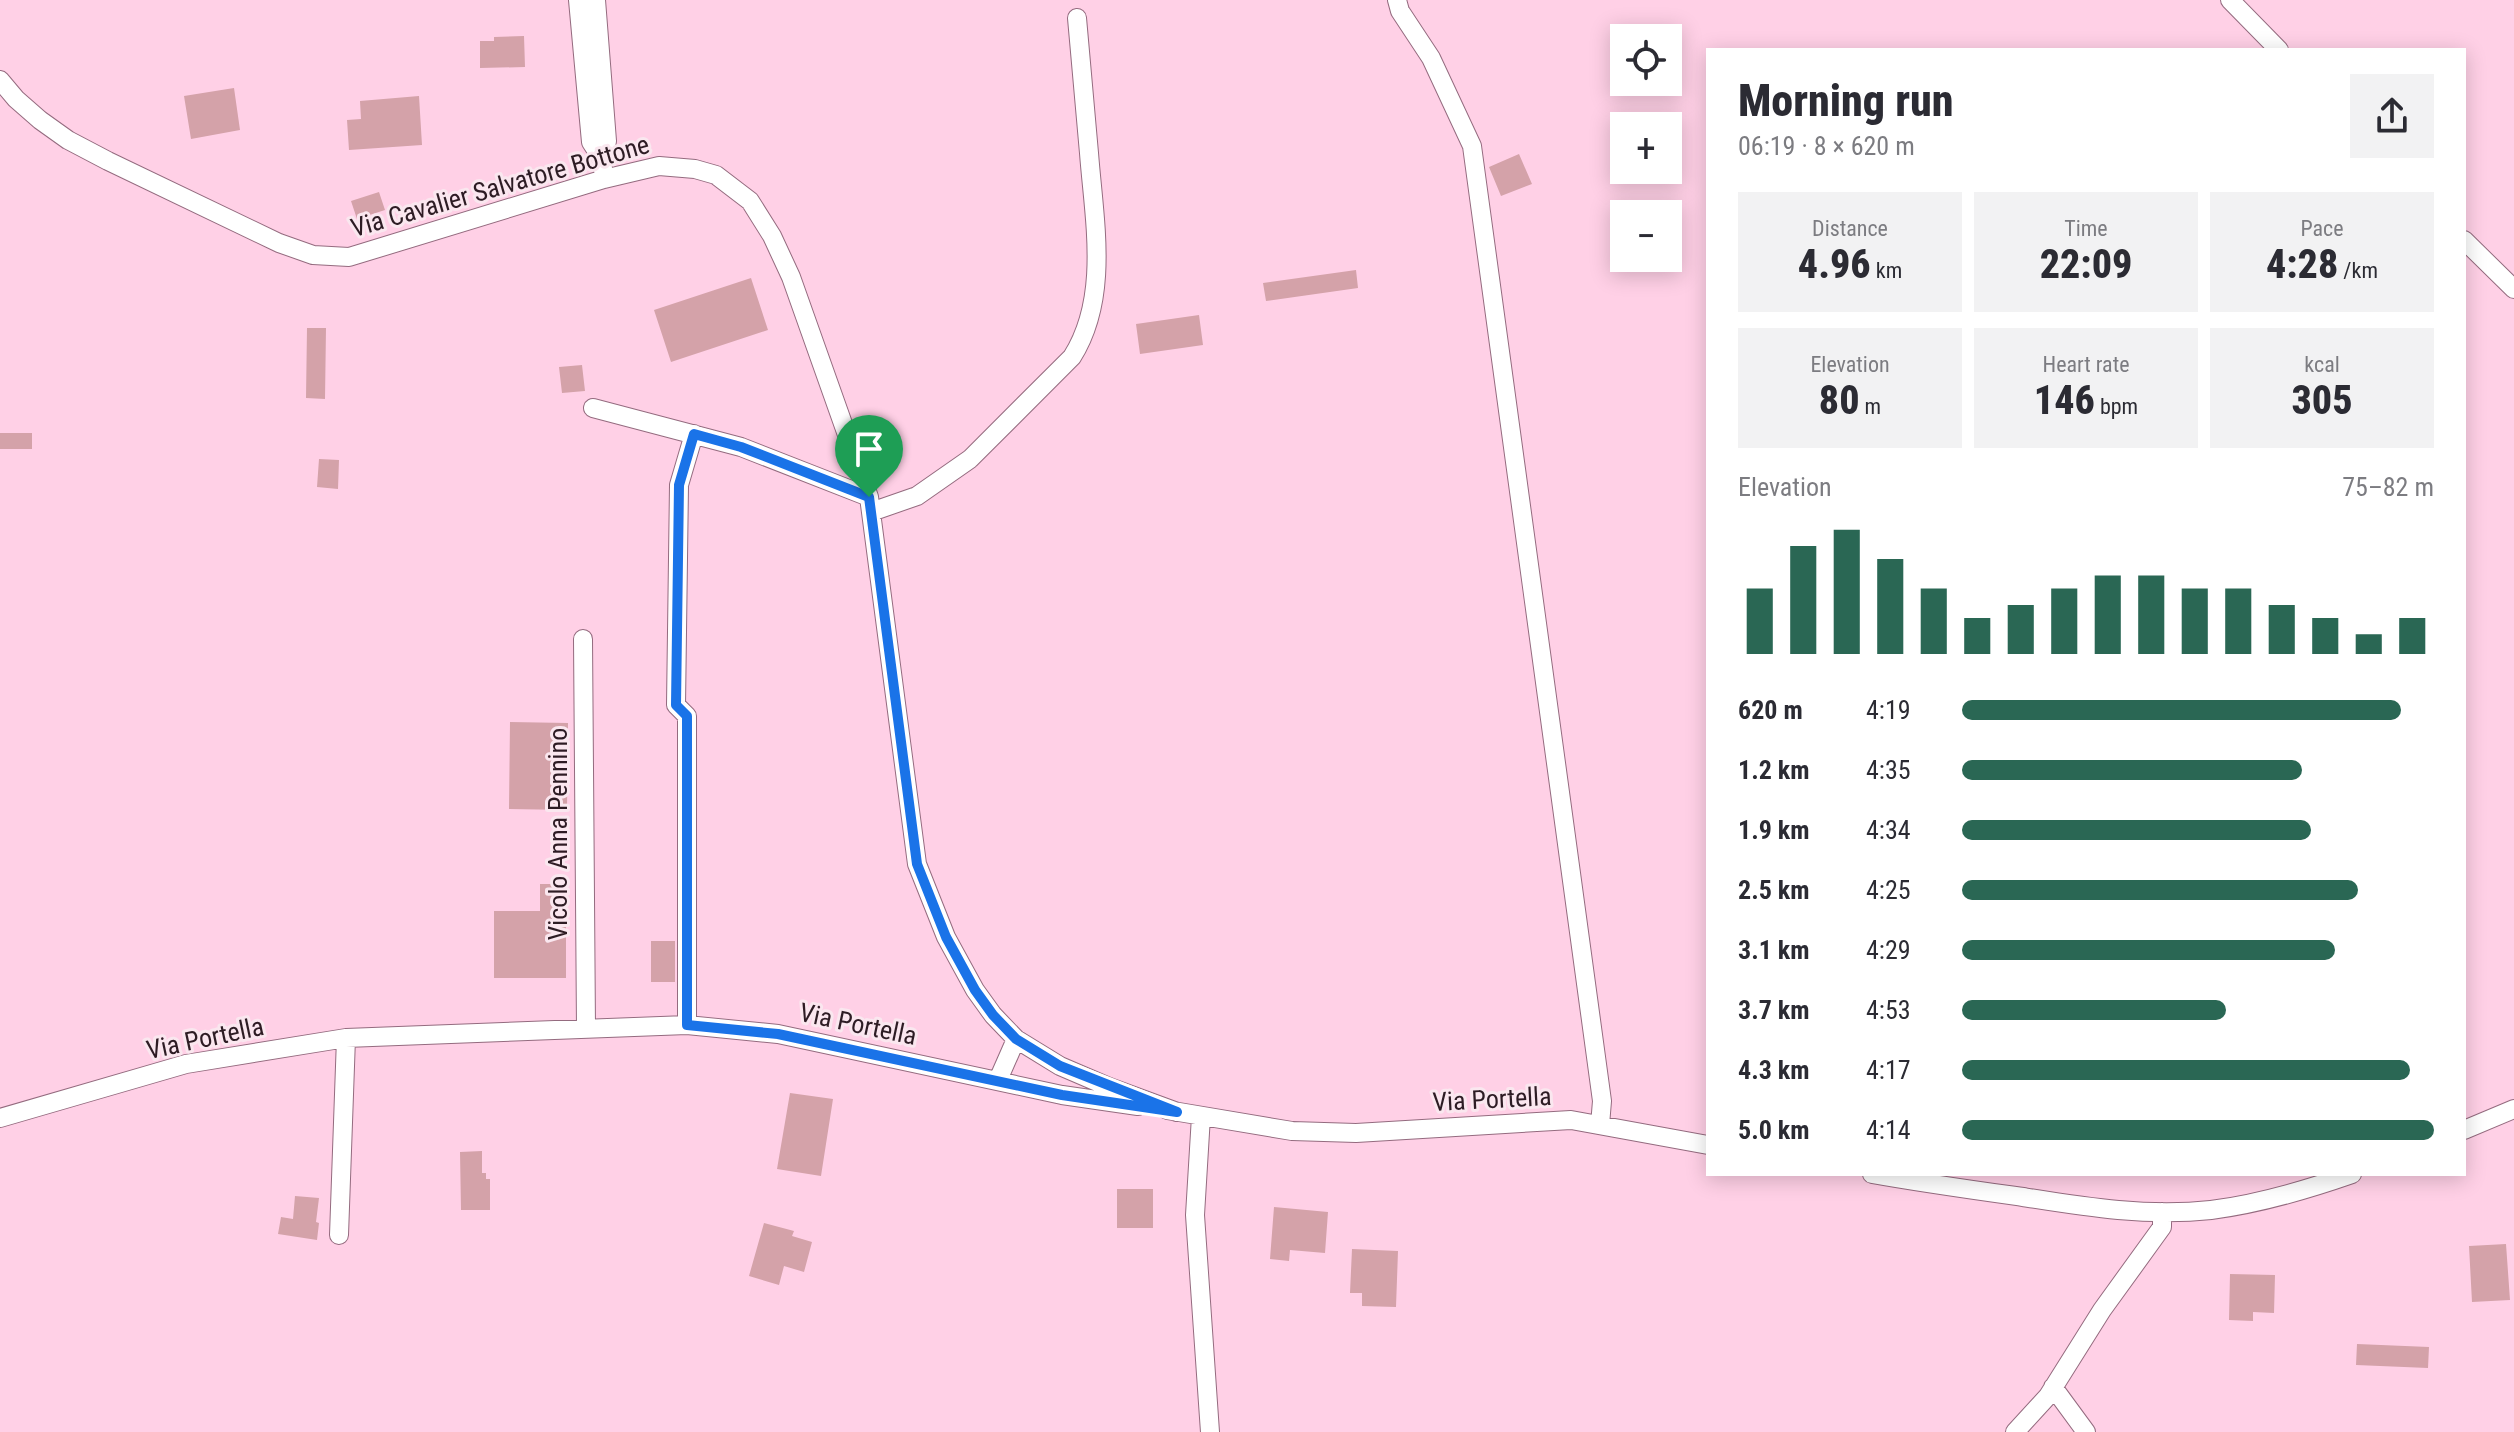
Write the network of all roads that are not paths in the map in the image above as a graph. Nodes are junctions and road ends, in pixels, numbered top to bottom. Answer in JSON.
{"nodes":[{"id":1,"x":578,"y":0,"type":"edge"},
{"id":2,"x":596,"y":0,"type":"edge"},
{"id":3,"x":1397,"y":0,"type":"edge"},
{"id":4,"x":2230,"y":0,"type":"edge"},
{"id":5,"x":1077,"y":18,"type":"dead end"},
{"id":6,"x":2277,"y":48,"type":"edge"},
{"id":7,"x":0,"y":80,"type":"edge"},
{"id":8,"x":602,"y":159,"type":"junction"},
{"id":9,"x":604,"y":179,"type":"junction"},
{"id":10,"x":2466,"y":242,"type":"edge"},
{"id":11,"x":2514,"y":289,"type":"edge"},
{"id":12,"x":593,"y":408,"type":"dead end"},
{"id":13,"x":694,"y":434,"type":"junction"},
{"id":14,"x":870,"y":505,"type":"junction"},
{"id":15,"x":583,"y":639,"type":"dead end"},
{"id":16,"x":687,"y":1025,"type":"junction"},
{"id":17,"x":586,"y":1029,"type":"junction"},
{"id":18,"x":346,"y":1038,"type":"junction"},
{"id":19,"x":1016,"y":1039,"type":"junction"},
{"id":20,"x":998,"y":1080,"type":"junction"},
{"id":21,"x":2514,"y":1109,"type":"edge"},
{"id":22,"x":1177,"y":1112,"type":"junction"},
{"id":23,"x":1201,"y":1116,"type":"junction"},
{"id":24,"x":0,"y":1118,"type":"edge"},
{"id":25,"x":1600,"y":1125,"type":"junction"},
{"id":26,"x":2466,"y":1129,"type":"edge"},
{"id":27,"x":1706,"y":1145,"type":"edge"},
{"id":28,"x":1885,"y":1176,"type":"edge"},
{"id":29,"x":2346,"y":1176,"type":"edge"},
{"id":30,"x":2162,"y":1212,"type":"junction"},
{"id":31,"x":339,"y":1235,"type":"dead end"},
{"id":32,"x":2053,"y":1387,"type":"junction"},
{"id":33,"x":1210,"y":1432,"type":"edge"},
{"id":34,"x":2015,"y":1432,"type":"edge"},
{"id":35,"x":2086,"y":1432,"type":"edge"}],
"edges":[{"from":1,"to":8,"type":"street"},
{"from":2,"to":8,"type":"street"},
{"from":3,"to":25,"type":"street"},
{"from":4,"to":6,"type":"street"},
{"from":5,"to":14,"type":"street"},
{"from":7,"to":9,"type":"street","name":"Via Cavalier Salvatore Bottone"},
{"from":8,"to":9,"type":"street"},
{"from":9,"to":14,"type":"street","name":"Via Cavalier Salvatore Bottone"},
{"from":10,"to":11,"type":"street"},
{"from":12,"to":13,"type":"street"},
{"from":13,"to":14,"type":"street"},
{"from":13,"to":16,"type":"street"},
{"from":14,"to":19,"type":"street","name":"Via Cavalier Salvatore Bottone"},
{"from":15,"to":17,"type":"street","name":"Vicolo Anna Pennino"},
{"from":16,"to":17,"type":"street","name":"Via Portella"},
{"from":16,"to":20,"type":"street","name":"Via Portella"},
{"from":17,"to":18,"type":"street","name":"Via Portella"},
{"from":18,"to":24,"type":"street","name":"Via Portella"},
{"from":18,"to":31,"type":"street"},
{"from":19,"to":20,"type":"street"},
{"from":19,"to":22,"type":"street","name":"Via Cavalier Salvatore Bottone"},
{"from":20,"to":22,"type":"street","name":"Via Portella"},
{"from":21,"to":26,"type":"street"},
{"from":22,"to":23,"type":"street","name":"Via Portella"},
{"from":23,"to":25,"type":"street","name":"Via Portella"},
{"from":23,"to":33,"type":"street"},
{"from":25,"to":27,"type":"street","name":"Via Portella"},
{"from":28,"to":30,"type":"street"},
{"from":29,"to":30,"type":"street"},
{"from":30,"to":32,"type":"street"},
{"from":32,"to":34,"type":"street"},
{"from":32,"to":35,"type":"street"}]}
